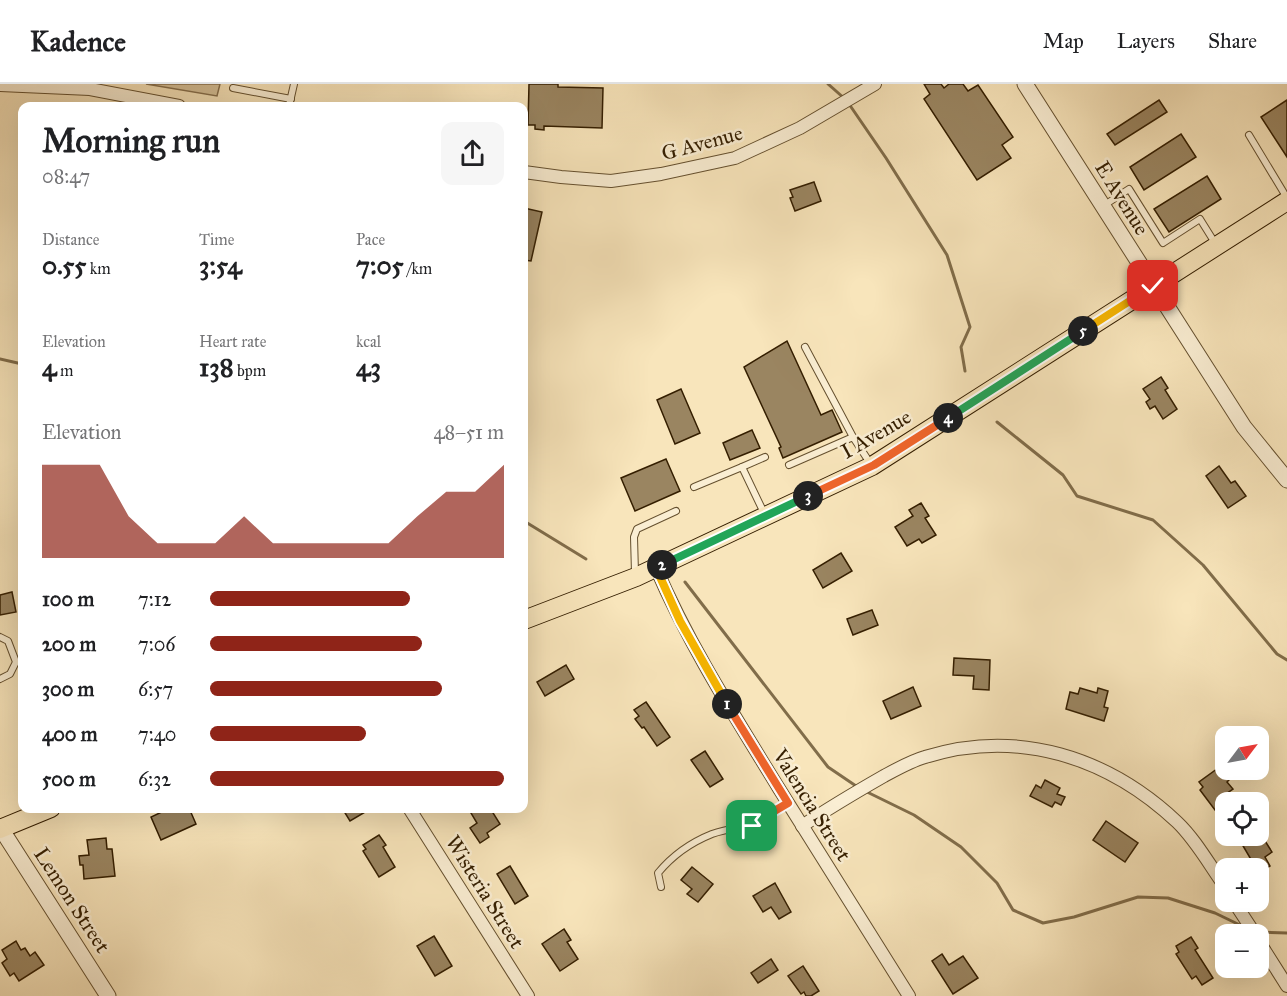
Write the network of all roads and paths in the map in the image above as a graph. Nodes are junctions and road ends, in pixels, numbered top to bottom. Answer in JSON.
{"nodes":[{"id":1,"x":294,"y":84,"type":"edge"},
{"id":2,"x":875,"y":84,"type":"edge"},
{"id":3,"x":1025,"y":84,"type":"edge"},
{"id":4,"x":0,"y":85,"type":"edge"},
{"id":5,"x":233,"y":88,"type":"dead end"},
{"id":6,"x":291,"y":99,"type":"junction"},
{"id":7,"x":139,"y":102,"type":"edge"},
{"id":8,"x":290,"y":102,"type":"edge"},
{"id":9,"x":1249,"y":135,"type":"dead end"},
{"id":10,"x":528,"y":173,"type":"edge"},
{"id":11,"x":1287,"y":200,"type":"edge"},
{"id":12,"x":1102,"y":206,"type":"junction"},
{"id":13,"x":1217,"y":246,"type":"junction"},
{"id":14,"x":1153,"y":286,"type":"junction"},
{"id":15,"x":805,"y":346,"type":"dead end"},
{"id":16,"x":853,"y":437,"type":"junction"},
{"id":17,"x":765,"y":457,"type":"dead end"},
{"id":18,"x":789,"y":465,"type":"dead end"},
{"id":19,"x":872,"y":466,"type":"junction"},
{"id":20,"x":742,"y":467,"type":"junction"},
{"id":21,"x":1287,"y":480,"type":"edge"},
{"id":22,"x":694,"y":487,"type":"dead end"},
{"id":23,"x":676,"y":511,"type":"dead end"},
{"id":24,"x":766,"y":516,"type":"junction"},
{"id":25,"x":656,"y":568,"type":"junction"},
{"id":26,"x":636,"y":577,"type":"junction"},
{"id":27,"x":528,"y":618,"type":"edge"},
{"id":28,"x":0,"y":637,"type":"edge"},
{"id":29,"x":0,"y":679,"type":"edge"},
{"id":30,"x":788,"y":803,"type":"junction"},
{"id":31,"x":38,"y":813,"type":"edge"},
{"id":32,"x":412,"y":813,"type":"edge"},
{"id":33,"x":802,"y":826,"type":"junction"},
{"id":34,"x":0,"y":828,"type":"edge"},
{"id":35,"x":1215,"y":873,"type":"edge"},
{"id":36,"x":661,"y":887,"type":"dead end"},
{"id":37,"x":1269,"y":957,"type":"edge"},
{"id":38,"x":1287,"y":986,"type":"edge"},
{"id":39,"x":108,"y":996,"type":"edge"},
{"id":40,"x":528,"y":996,"type":"edge"},
{"id":41,"x":909,"y":996,"type":"edge"}],
"edges":[{"from":1,"to":6,"type":"lane"},
{"from":2,"to":10,"type":"street","name":"G Avenue"},
{"from":3,"to":12,"type":"street","name":"E Avenue"},
{"from":4,"to":7,"type":"street"},
{"from":5,"to":6,"type":"lane"},
{"from":6,"to":8,"type":"lane"},
{"from":9,"to":11,"type":"lane"},
{"from":11,"to":13,"type":"main road","name":"I Avenue"},
{"from":12,"to":13,"type":"lane"},
{"from":12,"to":14,"type":"street","name":"E Avenue"},
{"from":13,"to":14,"type":"main road","name":"I Avenue"},
{"from":14,"to":19,"type":"main road","name":"I Avenue"},
{"from":14,"to":21,"type":"street","name":"E Avenue"},
{"from":15,"to":16,"type":"lane"},
{"from":16,"to":18,"type":"lane"},
{"from":16,"to":19,"type":"lane"},
{"from":17,"to":20,"type":"lane"},
{"from":19,"to":24,"type":"main road","name":"I Avenue"},
{"from":20,"to":22,"type":"lane"},
{"from":20,"to":24,"type":"lane"},
{"from":23,"to":26,"type":"lane"},
{"from":24,"to":25,"type":"main road","name":"I Avenue"},
{"from":25,"to":26,"type":"main road","name":"I Avenue"},
{"from":25,"to":30,"type":"street","name":"Valencia Street"},
{"from":26,"to":27,"type":"main road","name":"I Avenue"},
{"from":28,"to":29,"type":"lane"},
{"from":30,"to":33,"type":"street","name":"Valencia Street"},
{"from":30,"to":36,"type":"lane"},
{"from":31,"to":34,"type":"main road"},
{"from":32,"to":40,"type":"street","name":"Wisteria Street"},
{"from":33,"to":35,"type":"street"},
{"from":33,"to":41,"type":"street","name":"Valencia Street"},
{"from":34,"to":39,"type":"street","name":"Lemon Street"},
{"from":37,"to":38,"type":"street"}]}
